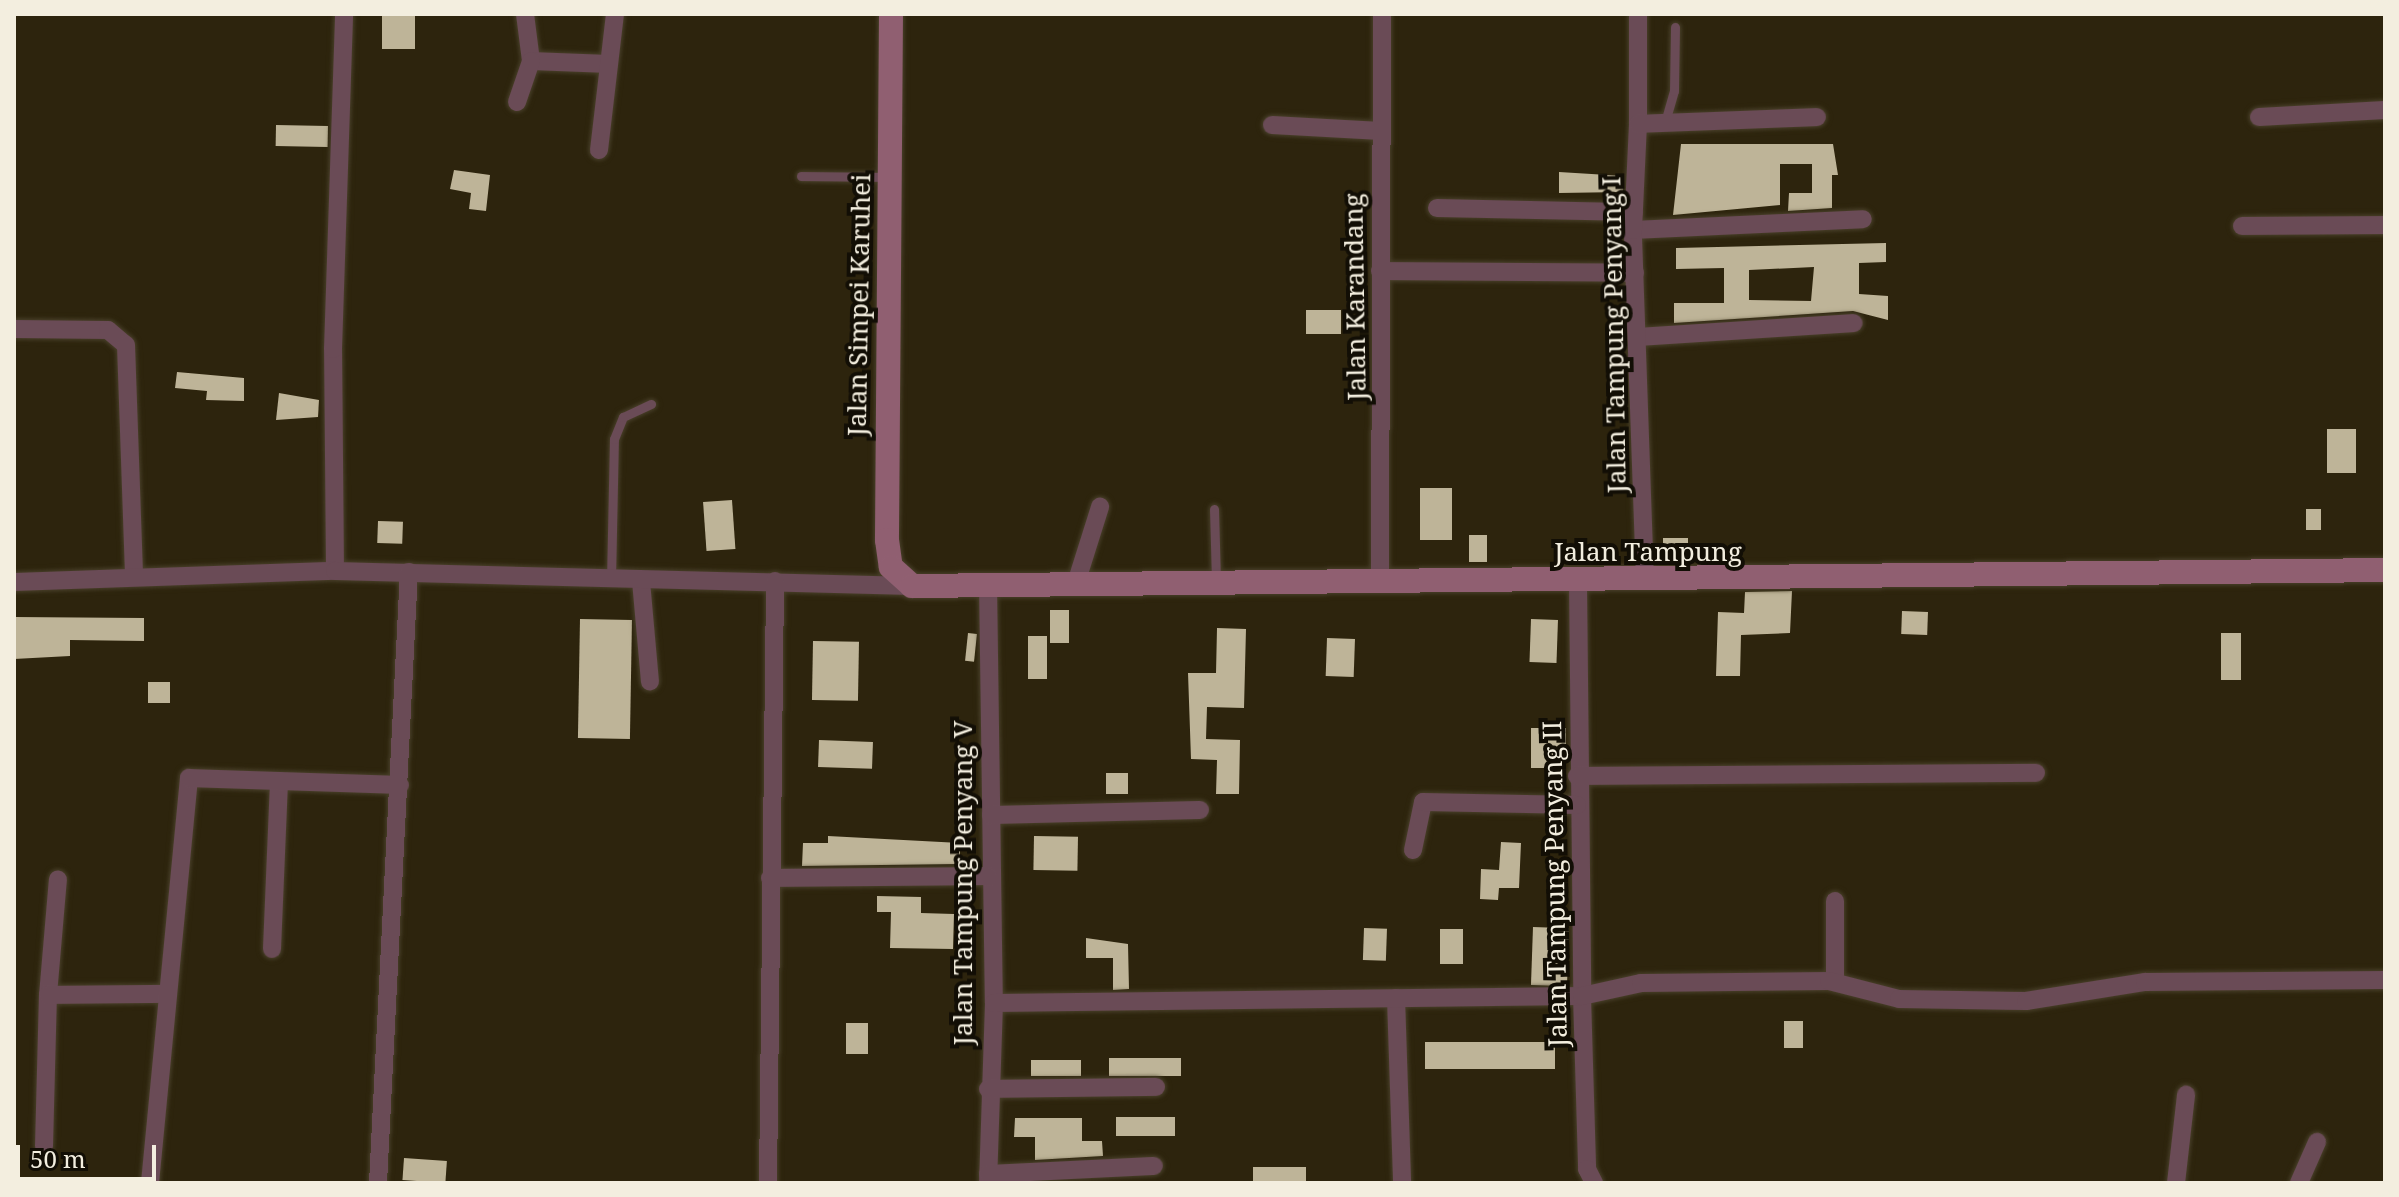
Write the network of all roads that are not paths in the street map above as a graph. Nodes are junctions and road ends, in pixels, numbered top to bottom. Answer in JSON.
{"nodes":[{"id":1,"x":344,"y":14,"type":"edge"},
{"id":2,"x":525,"y":14,"type":"edge"},
{"id":3,"x":615,"y":14,"type":"edge"},
{"id":4,"x":891,"y":14,"type":"edge"},
{"id":5,"x":1382,"y":14,"type":"edge"},
{"id":6,"x":1638,"y":14,"type":"edge"},
{"id":7,"x":1675,"y":27,"type":"dead end"},
{"id":8,"x":531,"y":61,"type":"junction"},
{"id":9,"x":609,"y":64,"type":"junction"},
{"id":10,"x":517,"y":102,"type":"dead end"},
{"id":11,"x":2385,"y":110,"type":"edge"},
{"id":12,"x":1817,"y":117,"type":"dead end"},
{"id":13,"x":2259,"y":117,"type":"dead end"},
{"id":14,"x":1665,"y":122,"type":"junction"},
{"id":15,"x":1638,"y":124,"type":"junction"},
{"id":16,"x":1272,"y":125,"type":"dead end"},
{"id":17,"x":1381,"y":131,"type":"junction"},
{"id":18,"x":599,"y":150,"type":"dead end"},
{"id":19,"x":801,"y":176,"type":"dead end"},
{"id":20,"x":888,"y":177,"type":"junction"},
{"id":21,"x":1437,"y":208,"type":"dead end"},
{"id":22,"x":1863,"y":219,"type":"dead end"},
{"id":23,"x":1634,"y":221,"type":"junction"},
{"id":24,"x":2385,"y":225,"type":"edge"},
{"id":25,"x":2242,"y":226,"type":"dead end"},
{"id":26,"x":1380,"y":271,"type":"junction"},
{"id":27,"x":1635,"y":273,"type":"junction"},
{"id":28,"x":1854,"y":323,"type":"dead end"},
{"id":29,"x":14,"y":329,"type":"edge"},
{"id":30,"x":1639,"y":337,"type":"junction"},
{"id":31,"x":651,"y":404,"type":"dead end"},
{"id":32,"x":1100,"y":507,"type":"dead end"},
{"id":33,"x":1214,"y":509,"type":"dead end"},
{"id":34,"x":2385,"y":570,"type":"edge"},
{"id":35,"x":335,"y":571,"type":"junction"},
{"id":36,"x":409,"y":572,"type":"junction"},
{"id":37,"x":134,"y":576,"type":"junction"},
{"id":38,"x":1077,"y":580,"type":"junction"},
{"id":39,"x":1216,"y":580,"type":"junction"},
{"id":40,"x":1380,"y":580,"type":"junction"},
{"id":41,"x":1645,"y":580,"type":"junction"},
{"id":42,"x":611,"y":581,"type":"junction"},
{"id":43,"x":641,"y":581,"type":"junction"},
{"id":44,"x":775,"y":581,"type":"junction"},
{"id":45,"x":14,"y":582,"type":"edge"},
{"id":46,"x":1578,"y":582,"type":"junction"},
{"id":47,"x":988,"y":583,"type":"junction"},
{"id":48,"x":912,"y":586,"type":"junction"},
{"id":49,"x":650,"y":682,"type":"dead end"},
{"id":50,"x":2036,"y":773,"type":"dead end"},
{"id":51,"x":1577,"y":776,"type":"junction"},
{"id":52,"x":279,"y":781,"type":"junction"},
{"id":53,"x":400,"y":785,"type":"junction"},
{"id":54,"x":1577,"y":805,"type":"junction"},
{"id":55,"x":1200,"y":810,"type":"dead end"},
{"id":56,"x":991,"y":815,"type":"junction"},
{"id":57,"x":1413,"y":850,"type":"dead end"},
{"id":58,"x":988,"y":876,"type":"junction"},
{"id":59,"x":770,"y":878,"type":"junction"},
{"id":60,"x":58,"y":879,"type":"dead end"},
{"id":61,"x":1835,"y":901,"type":"dead end"},
{"id":62,"x":272,"y":949,"type":"dead end"},
{"id":63,"x":2385,"y":980,"type":"edge"},
{"id":64,"x":1835,"y":982,"type":"junction"},
{"id":65,"x":168,"y":994,"type":"junction"},
{"id":66,"x":48,"y":995,"type":"junction"},
{"id":67,"x":1582,"y":996,"type":"junction"},
{"id":68,"x":1396,"y":998,"type":"junction"},
{"id":69,"x":994,"y":1003,"type":"junction"},
{"id":70,"x":1156,"y":1087,"type":"dead end"},
{"id":71,"x":988,"y":1089,"type":"junction"},
{"id":72,"x":2186,"y":1095,"type":"dead end"},
{"id":73,"x":2317,"y":1142,"type":"dead end"},
{"id":74,"x":44,"y":1146,"type":"dead end"},
{"id":75,"x":1154,"y":1166,"type":"dead end"},
{"id":76,"x":988,"y":1178,"type":"edge"},
{"id":77,"x":150,"y":1183,"type":"edge"},
{"id":78,"x":378,"y":1183,"type":"edge"},
{"id":79,"x":768,"y":1183,"type":"edge"},
{"id":80,"x":1402,"y":1183,"type":"edge"},
{"id":81,"x":1594,"y":1183,"type":"edge"},
{"id":82,"x":2176,"y":1183,"type":"edge"},
{"id":83,"x":2299,"y":1183,"type":"edge"}],
"edges":[{"from":1,"to":35,"type":"street"},
{"from":2,"to":8,"type":"street"},
{"from":3,"to":9,"type":"street"},
{"from":4,"to":20,"type":"main road","name":"Jalan Simpei Karuhei"},
{"from":5,"to":17,"type":"street","name":"Jalan Karandang"},
{"from":6,"to":15,"type":"street"},
{"from":7,"to":14,"type":"lane"},
{"from":8,"to":9,"type":"street"},
{"from":8,"to":10,"type":"street"},
{"from":9,"to":18,"type":"street"},
{"from":11,"to":13,"type":"street"},
{"from":12,"to":14,"type":"street"},
{"from":14,"to":15,"type":"street"},
{"from":15,"to":23,"type":"street","name":"Jalan Tampung Penyang I"},
{"from":16,"to":17,"type":"street"},
{"from":17,"to":26,"type":"street","name":"Jalan Karandang"},
{"from":19,"to":20,"type":"lane"},
{"from":20,"to":48,"type":"main road","name":"Jalan Simpei Karuhei"},
{"from":21,"to":23,"type":"street"},
{"from":22,"to":23,"type":"street"},
{"from":23,"to":27,"type":"street","name":"Jalan Tampung Penyang I"},
{"from":24,"to":25,"type":"street"},
{"from":26,"to":27,"type":"street"},
{"from":26,"to":40,"type":"street","name":"Jalan Karandang"},
{"from":27,"to":30,"type":"street","name":"Jalan Tampung Penyang I"},
{"from":28,"to":30,"type":"street"},
{"from":29,"to":37,"type":"street"},
{"from":30,"to":41,"type":"street","name":"Jalan Tampung Penyang I"},
{"from":31,"to":42,"type":"lane"},
{"from":32,"to":38,"type":"street"},
{"from":33,"to":39,"type":"lane"},
{"from":34,"to":41,"type":"main road","name":"Jalan Tampung"},
{"from":35,"to":36,"type":"street"},
{"from":35,"to":37,"type":"street"},
{"from":36,"to":42,"type":"street"},
{"from":36,"to":53,"type":"street"},
{"from":37,"to":45,"type":"street"},
{"from":38,"to":39,"type":"main road","name":"Jalan Tampung"},
{"from":38,"to":47,"type":"main road","name":"Jalan Tampung"},
{"from":39,"to":40,"type":"main road","name":"Jalan Tampung"},
{"from":40,"to":46,"type":"main road","name":"Jalan Tampung"},
{"from":41,"to":46,"type":"main road","name":"Jalan Tampung"},
{"from":42,"to":43,"type":"street"},
{"from":43,"to":44,"type":"street"},
{"from":43,"to":49,"type":"street"},
{"from":44,"to":48,"type":"street"},
{"from":44,"to":59,"type":"street"},
{"from":46,"to":51,"type":"street","name":"Jalan Tampung Penyang II"},
{"from":47,"to":48,"type":"main road","name":"Jalan Tampung"},
{"from":47,"to":56,"type":"street","name":"Jalan Tampung Penyang V"},
{"from":50,"to":51,"type":"street"},
{"from":51,"to":54,"type":"street","name":"Jalan Tampung Penyang II"},
{"from":52,"to":53,"type":"street"},
{"from":52,"to":62,"type":"street"},
{"from":52,"to":65,"type":"street"},
{"from":53,"to":78,"type":"street"},
{"from":54,"to":57,"type":"street"},
{"from":54,"to":67,"type":"street","name":"Jalan Tampung Penyang II"},
{"from":55,"to":56,"type":"street"},
{"from":56,"to":58,"type":"street","name":"Jalan Tampung Penyang V"},
{"from":58,"to":59,"type":"street"},
{"from":58,"to":69,"type":"street","name":"Jalan Tampung Penyang V"},
{"from":59,"to":79,"type":"street"},
{"from":60,"to":66,"type":"street"},
{"from":61,"to":64,"type":"street"},
{"from":63,"to":64,"type":"street"},
{"from":64,"to":67,"type":"street"},
{"from":65,"to":66,"type":"street"},
{"from":65,"to":77,"type":"street"},
{"from":66,"to":74,"type":"street"},
{"from":67,"to":68,"type":"street"},
{"from":67,"to":81,"type":"street","name":"Jalan Tampung Penyang II"},
{"from":68,"to":69,"type":"street"},
{"from":68,"to":80,"type":"street"},
{"from":69,"to":71,"type":"street","name":"Jalan Tampung Penyang V"},
{"from":70,"to":71,"type":"street"},
{"from":71,"to":76,"type":"street","name":"Jalan Tampung Penyang V"},
{"from":72,"to":82,"type":"street"},
{"from":73,"to":83,"type":"street"},
{"from":75,"to":76,"type":"street"}]}
